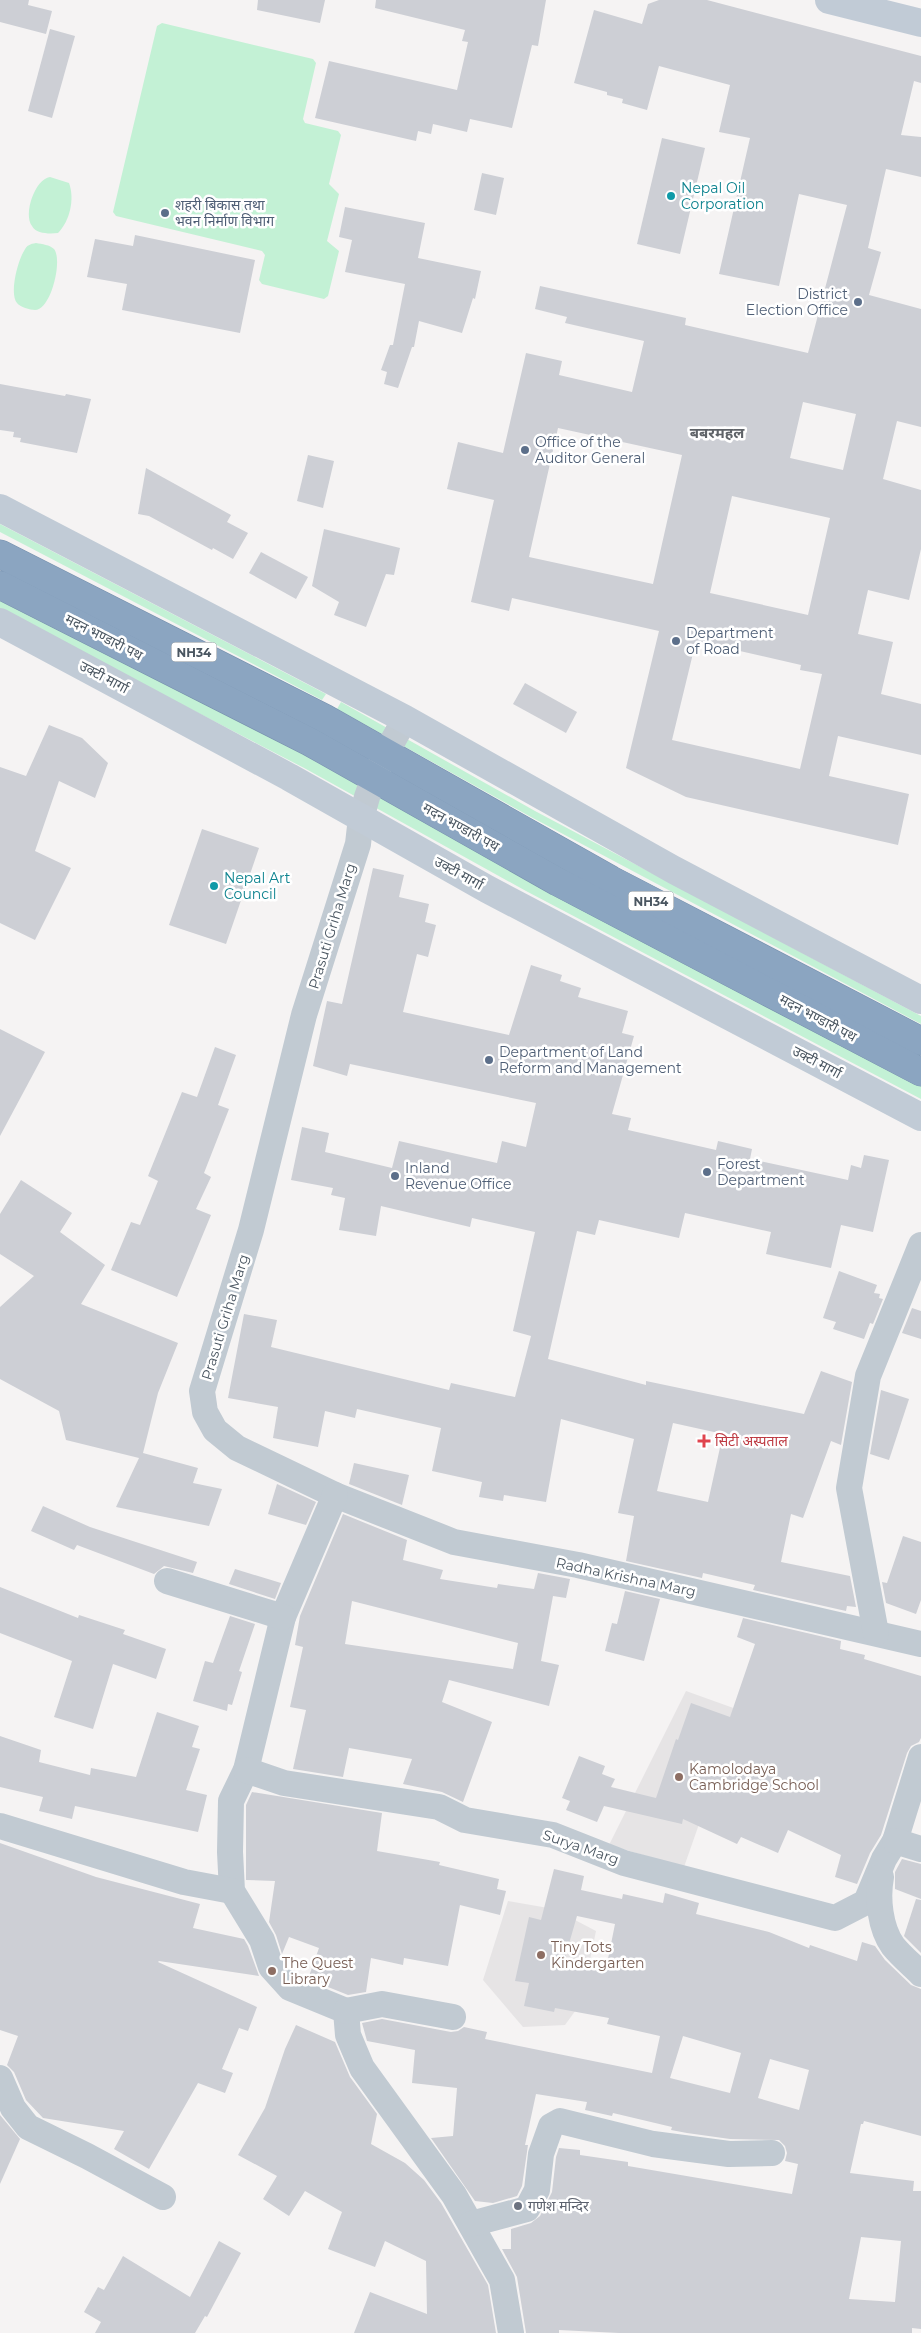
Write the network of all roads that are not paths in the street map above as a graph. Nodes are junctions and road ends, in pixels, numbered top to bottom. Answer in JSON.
{"nodes":[{"id":1,"x":828,"y":0,"type":"edge"},
{"id":2,"x":921,"y":23,"type":"edge"},
{"id":3,"x":0,"y":508,"type":"edge"},
{"id":4,"x":0,"y":554,"type":"edge"},
{"id":5,"x":0,"y":584,"type":"edge"},
{"id":6,"x":0,"y":622,"type":"edge"},
{"id":7,"x":405,"y":719,"type":"junction"},
{"id":8,"x":386,"y":752,"type":"junction"},
{"id":9,"x":372,"y":778,"type":"junction"},
{"id":10,"x":360,"y":817,"type":"junction"},
{"id":11,"x":921,"y":1000,"type":"edge"},
{"id":12,"x":921,"y":1041,"type":"edge"},
{"id":13,"x":921,"y":1072,"type":"edge"},
{"id":14,"x":921,"y":1117,"type":"edge"},
{"id":15,"x":921,"y":1245,"type":"edge"},
{"id":16,"x":335,"y":1495,"type":"junction"},
{"id":17,"x":167,"y":1581,"type":"dead end"},
{"id":18,"x":283,"y":1617,"type":"junction"},
{"id":19,"x":876,"y":1633,"type":"junction"},
{"id":20,"x":921,"y":1644,"type":"edge"},
{"id":21,"x":921,"y":1756,"type":"edge"},
{"id":22,"x":246,"y":1770,"type":"junction"},
{"id":23,"x":0,"y":1826,"type":"edge"},
{"id":24,"x":921,"y":1849,"type":"edge"},
{"id":25,"x":890,"y":1850,"type":"junction"},
{"id":26,"x":232,"y":1890,"type":"junction"},
{"id":27,"x":921,"y":1974,"type":"edge"},
{"id":28,"x":346,"y":2011,"type":"junction"},
{"id":29,"x":453,"y":2017,"type":"dead end"},
{"id":30,"x":0,"y":2078,"type":"edge"},
{"id":31,"x":772,"y":2153,"type":"dead end"},
{"id":32,"x":162,"y":2197,"type":"dead end"},
{"id":33,"x":471,"y":2224,"type":"junction"},
{"id":34,"x":511,"y":2333,"type":"edge"}],
"edges":[{"from":1,"to":2,"type":"street"},
{"from":3,"to":7,"type":"street"},
{"from":4,"to":8,"type":"highway","name":"मदन भण्डारी पथ","number":"NH34"},
{"from":5,"to":9,"type":"highway","name":"मदन भण्डारी पथ","number":"NH34"},
{"from":6,"to":10,"type":"street","name":"उक्टी मार्गा"},
{"from":7,"to":8,"type":"street","name":"Prasuti Griha Marg"},
{"from":7,"to":11,"type":"street"},
{"from":8,"to":9,"type":"street","name":"Prasuti Griha Marg"},
{"from":8,"to":12,"type":"highway","name":"मदन भण्डारी पथ","number":"NH34"},
{"from":9,"to":10,"type":"street","name":"Prasuti Griha Marg"},
{"from":9,"to":13,"type":"highway","name":"मदन भण्डारी पथ","number":"NH34"},
{"from":10,"to":14,"type":"street","name":"उक्टी मार्गा"},
{"from":10,"to":16,"type":"street","name":"Prasuti Griha Marg"},
{"from":15,"to":19,"type":"street"},
{"from":16,"to":18,"type":"street"},
{"from":16,"to":19,"type":"street","name":"Radha Krishna Marg"},
{"from":17,"to":18,"type":"street"},
{"from":18,"to":22,"type":"street"},
{"from":19,"to":20,"type":"street","name":"Radha Krishna Marg"},
{"from":21,"to":25,"type":"street"},
{"from":22,"to":25,"type":"street","name":"Surya Marg"},
{"from":22,"to":26,"type":"street"},
{"from":23,"to":26,"type":"street"},
{"from":24,"to":25,"type":"street"},
{"from":25,"to":27,"type":"street"},
{"from":26,"to":28,"type":"street"},
{"from":28,"to":29,"type":"street"},
{"from":28,"to":33,"type":"street"},
{"from":30,"to":32,"type":"street"},
{"from":31,"to":33,"type":"street"},
{"from":33,"to":34,"type":"street"}]}
